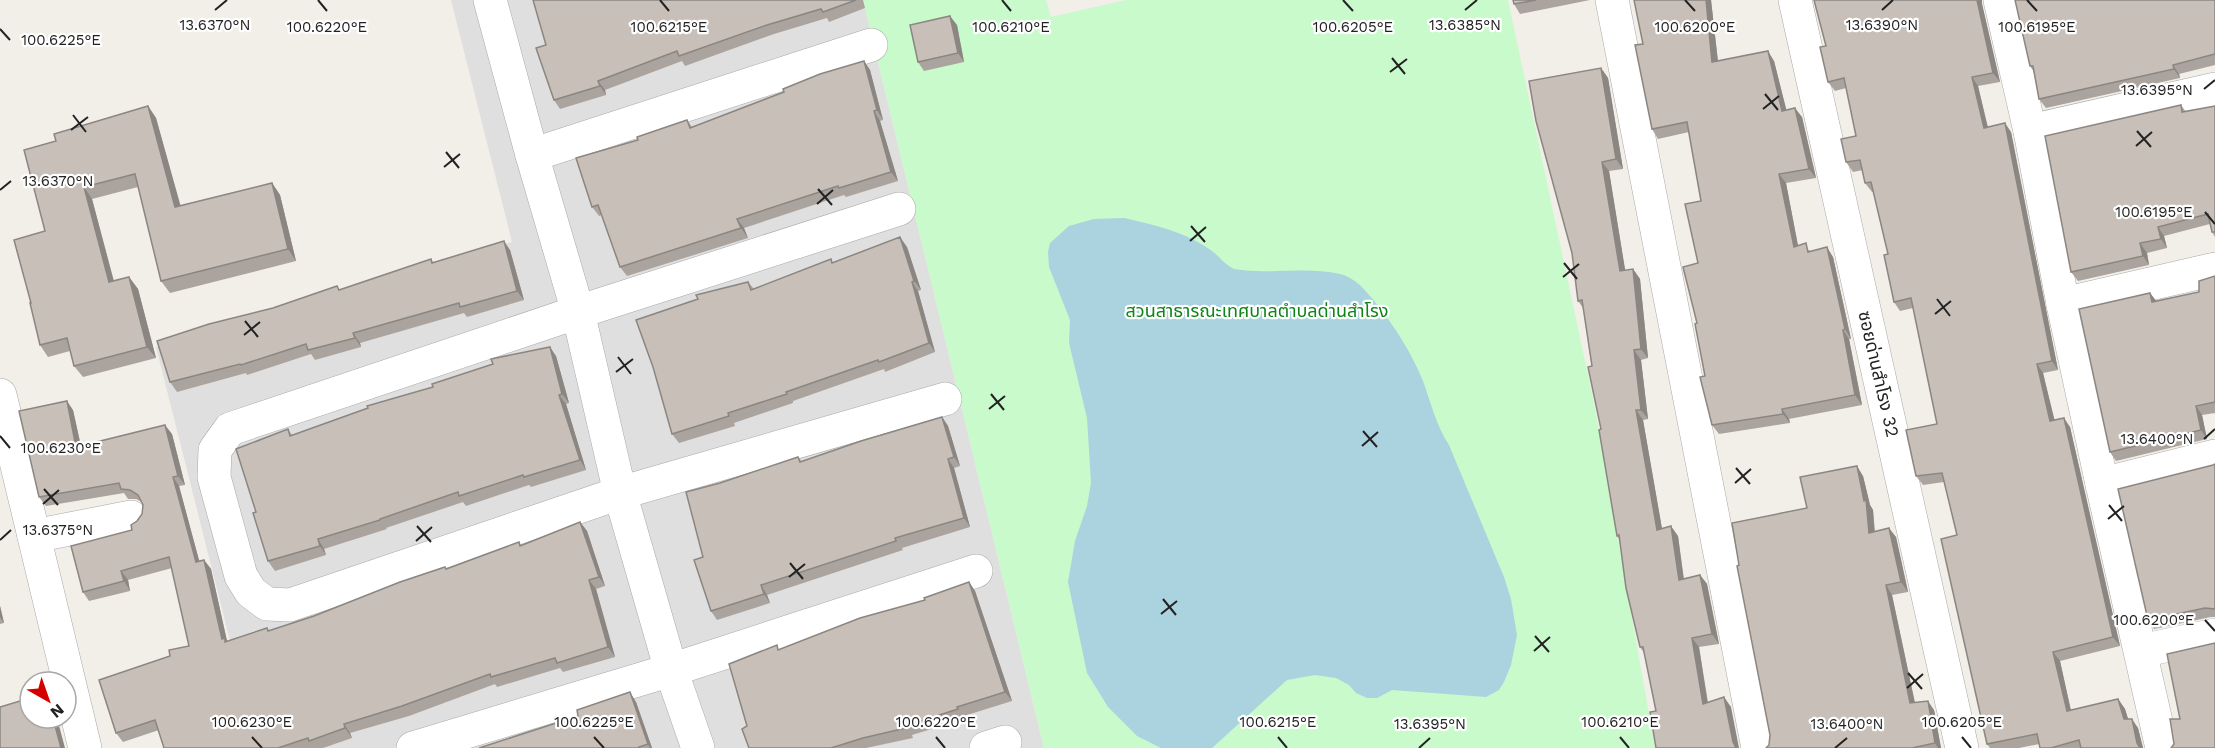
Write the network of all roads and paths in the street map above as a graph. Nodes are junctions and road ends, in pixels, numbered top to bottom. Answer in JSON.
{"nodes":[{"id":1,"x":490,"y":0,"type":"edge"},
{"id":2,"x":1612,"y":0,"type":"edge"},
{"id":3,"x":1795,"y":0,"type":"edge"},
{"id":4,"x":2000,"y":0,"type":"edge"},
{"id":5,"x":871,"y":45,"type":"dead end"},
{"id":6,"x":2215,"y":89,"type":"edge"},
{"id":7,"x":2030,"y":131,"type":"junction"},
{"id":8,"x":532,"y":155,"type":"junction"},
{"id":9,"x":899,"y":209,"type":"dead end"},
{"id":10,"x":2215,"y":269,"type":"edge"},
{"id":11,"x":2063,"y":304,"type":"junction"},
{"id":12,"x":578,"y":312,"type":"junction"},
{"id":13,"x":0,"y":394,"type":"edge"},
{"id":14,"x":945,"y":399,"type":"dead end"},
{"id":15,"x":7,"y":451,"type":"edge"},
{"id":16,"x":2215,"y":456,"type":"edge"},
{"id":17,"x":2102,"y":484,"type":"junction"},
{"id":18,"x":620,"y":493,"type":"junction"},
{"id":19,"x":131,"y":517,"type":"dead end"},
{"id":20,"x":34,"y":536,"type":"junction"},
{"id":21,"x":976,"y":571,"type":"dead end"},
{"id":22,"x":2215,"y":634,"type":"edge"},
{"id":23,"x":2141,"y":651,"type":"junction"},
{"id":24,"x":671,"y":670,"type":"junction"},
{"id":25,"x":85,"y":748,"type":"edge"},
{"id":26,"x":413,"y":748,"type":"edge"},
{"id":27,"x":698,"y":748,"type":"edge"},
{"id":28,"x":1758,"y":748,"type":"edge"},
{"id":29,"x":1962,"y":748,"type":"edge"},
{"id":30,"x":2162,"y":748,"type":"edge"}],
"edges":[{"from":1,"to":8,"type":"street"},
{"from":2,"to":28,"type":"street"},
{"from":3,"to":29,"type":"street","name":"ซอยด่านสำโรง 32"},
{"from":4,"to":7,"type":"street"},
{"from":5,"to":8,"type":"street"},
{"from":6,"to":7,"type":"street"},
{"from":7,"to":11,"type":"street"},
{"from":8,"to":12,"type":"street"},
{"from":9,"to":12,"type":"street"},
{"from":10,"to":11,"type":"street"},
{"from":11,"to":17,"type":"street"},
{"from":12,"to":18,"type":"street"},
{"from":12,"to":18,"type":"street"},
{"from":13,"to":15,"type":"street"},
{"from":14,"to":18,"type":"street"},
{"from":15,"to":20,"type":"street"},
{"from":16,"to":17,"type":"street"},
{"from":17,"to":23,"type":"street"},
{"from":18,"to":24,"type":"street"},
{"from":19,"to":20,"type":"street"},
{"from":20,"to":25,"type":"street"},
{"from":21,"to":24,"type":"street"},
{"from":22,"to":23,"type":"street"},
{"from":23,"to":30,"type":"street"},
{"from":24,"to":26,"type":"street"},
{"from":24,"to":27,"type":"street"}]}
